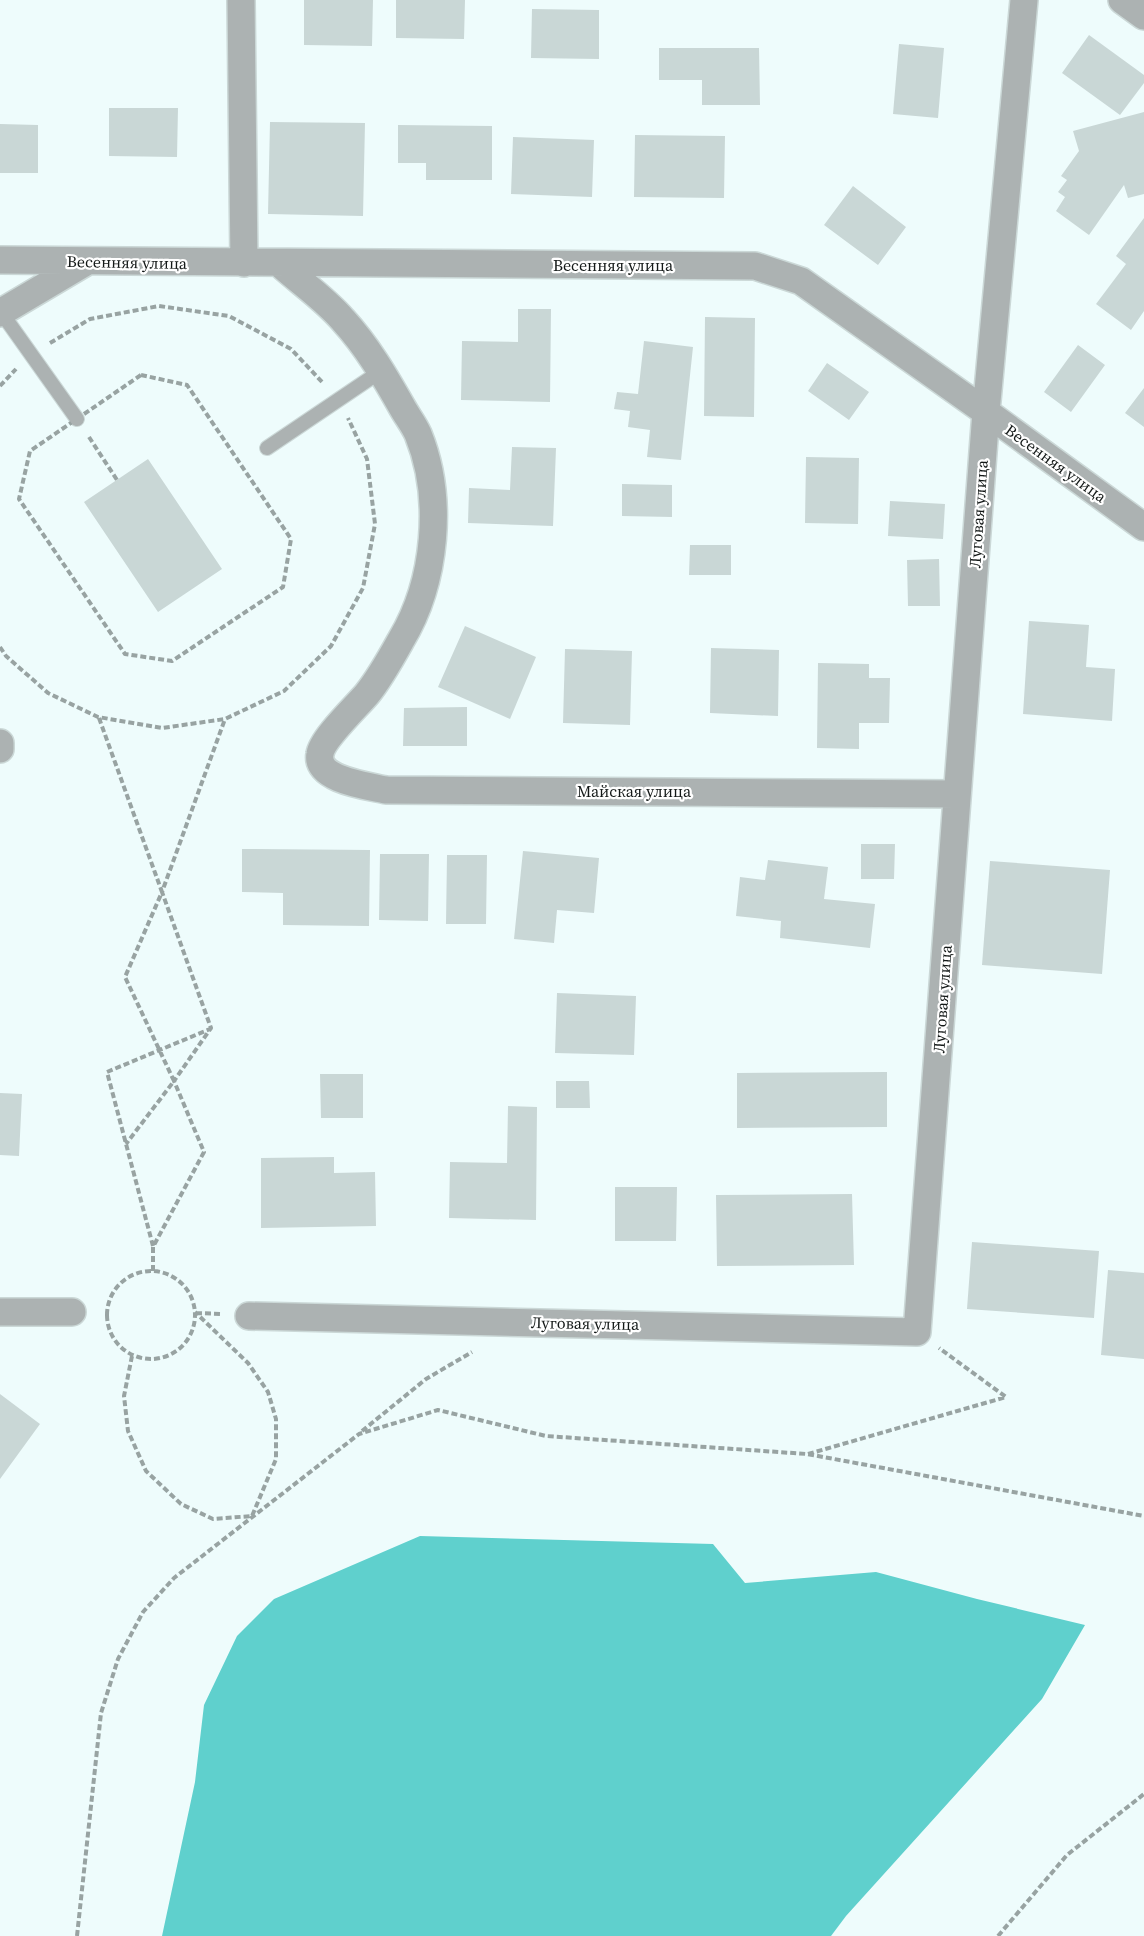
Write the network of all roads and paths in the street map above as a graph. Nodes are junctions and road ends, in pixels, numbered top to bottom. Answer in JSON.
{"nodes":[{"id":1,"x":241,"y":0,"type":"edge"},
{"id":2,"x":1024,"y":0,"type":"edge"},
{"id":3,"x":1122,"y":0,"type":"edge"},
{"id":4,"x":1144,"y":16,"type":"edge"},
{"id":5,"x":0,"y":261,"type":"edge"},
{"id":6,"x":87,"y":261,"type":"junction"},
{"id":7,"x":244,"y":263,"type":"junction"},
{"id":8,"x":279,"y":263,"type":"junction"},
{"id":9,"x":0,"y":313,"type":"edge"},
{"id":10,"x":30,"y":354,"type":"junction"},
{"id":11,"x":381,"y":371,"type":"junction"},
{"id":12,"x":0,"y":386,"type":"edge"},
{"id":13,"x":339,"y":399,"type":"junction"},
{"id":14,"x":986,"y":412,"type":"junction"},
{"id":15,"x":77,"y":419,"type":"junction"},
{"id":16,"x":267,"y":448,"type":"dead end"},
{"id":17,"x":117,"y":480,"type":"dead end"},
{"id":18,"x":1144,"y":527,"type":"edge"},
{"id":19,"x":0,"y":647,"type":"edge"},
{"id":20,"x":98,"y":717,"type":"junction"},
{"id":21,"x":225,"y":719,"type":"junction"},
{"id":22,"x":0,"y":743,"type":"edge"},
{"id":23,"x":0,"y":749,"type":"edge"},
{"id":24,"x":957,"y":794,"type":"junction"},
{"id":25,"x":162,"y":892,"type":"junction"},
{"id":26,"x":211,"y":1028,"type":"junction"},
{"id":27,"x":159,"y":1050,"type":"junction"},
{"id":28,"x":174,"y":1081,"type":"junction"},
{"id":29,"x":126,"y":1144,"type":"junction"},
{"id":30,"x":153,"y":1247,"type":"junction"},
{"id":31,"x":153,"y":1271,"type":"junction"},
{"id":32,"x":0,"y":1312,"type":"edge"},
{"id":33,"x":72,"y":1312,"type":"dead end"},
{"id":34,"x":195,"y":1312,"type":"junction"},
{"id":35,"x":249,"y":1316,"type":"dead end"},
{"id":36,"x":916,"y":1332,"type":"junction"},
{"id":37,"x":475,"y":1350,"type":"dead end"},
{"id":38,"x":132,"y":1356,"type":"junction"},
{"id":39,"x":359,"y":1434,"type":"junction"},
{"id":40,"x":807,"y":1454,"type":"junction"},
{"id":41,"x":252,"y":1516,"type":"junction"},
{"id":42,"x":1144,"y":1516,"type":"edge"},
{"id":43,"x":1144,"y":1794,"type":"edge"},
{"id":44,"x":77,"y":1936,"type":"edge"},
{"id":45,"x":998,"y":1936,"type":"edge"}],
"edges":[{"from":1,"to":7,"type":"street"},
{"from":2,"to":14,"type":"street","name":"Луговая улица"},
{"from":3,"to":4,"type":"street"},
{"from":5,"to":6,"type":"street","name":"Весенняя улица"},
{"from":6,"to":7,"type":"street","name":"Весенняя улица"},
{"from":6,"to":9,"type":"street"},
{"from":7,"to":8,"type":"street","name":"Весенняя улица"},
{"from":8,"to":11,"type":"street"},
{"from":8,"to":14,"type":"street","name":"Весенняя улица"},
{"from":9,"to":10,"type":"lane"},
{"from":10,"to":12,"type":"path"},
{"from":10,"to":13,"type":"path"},
{"from":10,"to":15,"type":"lane"},
{"from":11,"to":13,"type":"lane"},
{"from":11,"to":24,"type":"street","name":"Майская улица"},
{"from":13,"to":16,"type":"lane"},
{"from":13,"to":21,"type":"path"},
{"from":14,"to":18,"type":"street","name":"Весенняя улица"},
{"from":14,"to":24,"type":"street","name":"Луговая улица"},
{"from":15,"to":15,"type":"path"},
{"from":15,"to":17,"type":"path"},
{"from":19,"to":20,"type":"path"},
{"from":20,"to":21,"type":"path"},
{"from":20,"to":25,"type":"path"},
{"from":21,"to":25,"type":"path"},
{"from":22,"to":23,"type":"street"},
{"from":24,"to":36,"type":"street","name":"Луговая улица"},
{"from":25,"to":26,"type":"path"},
{"from":25,"to":27,"type":"path"},
{"from":26,"to":27,"type":"path"},
{"from":26,"to":28,"type":"path"},
{"from":27,"to":28,"type":"path"},
{"from":27,"to":29,"type":"path"},
{"from":28,"to":29,"type":"path"},
{"from":28,"to":30,"type":"path"},
{"from":29,"to":30,"type":"path"},
{"from":30,"to":31,"type":"path"},
{"from":31,"to":34,"type":"path"},
{"from":31,"to":38,"type":"path"},
{"from":32,"to":33,"type":"street"},
{"from":34,"to":38,"type":"path"},
{"from":34,"to":41,"type":"path"},
{"from":35,"to":36,"type":"street","name":"Луговая улица"},
{"from":36,"to":40,"type":"path"},
{"from":37,"to":39,"type":"path"},
{"from":38,"to":41,"type":"path"},
{"from":39,"to":40,"type":"path"},
{"from":39,"to":41,"type":"path"},
{"from":40,"to":42,"type":"path"},
{"from":41,"to":44,"type":"path"},
{"from":43,"to":45,"type":"path"}]}
